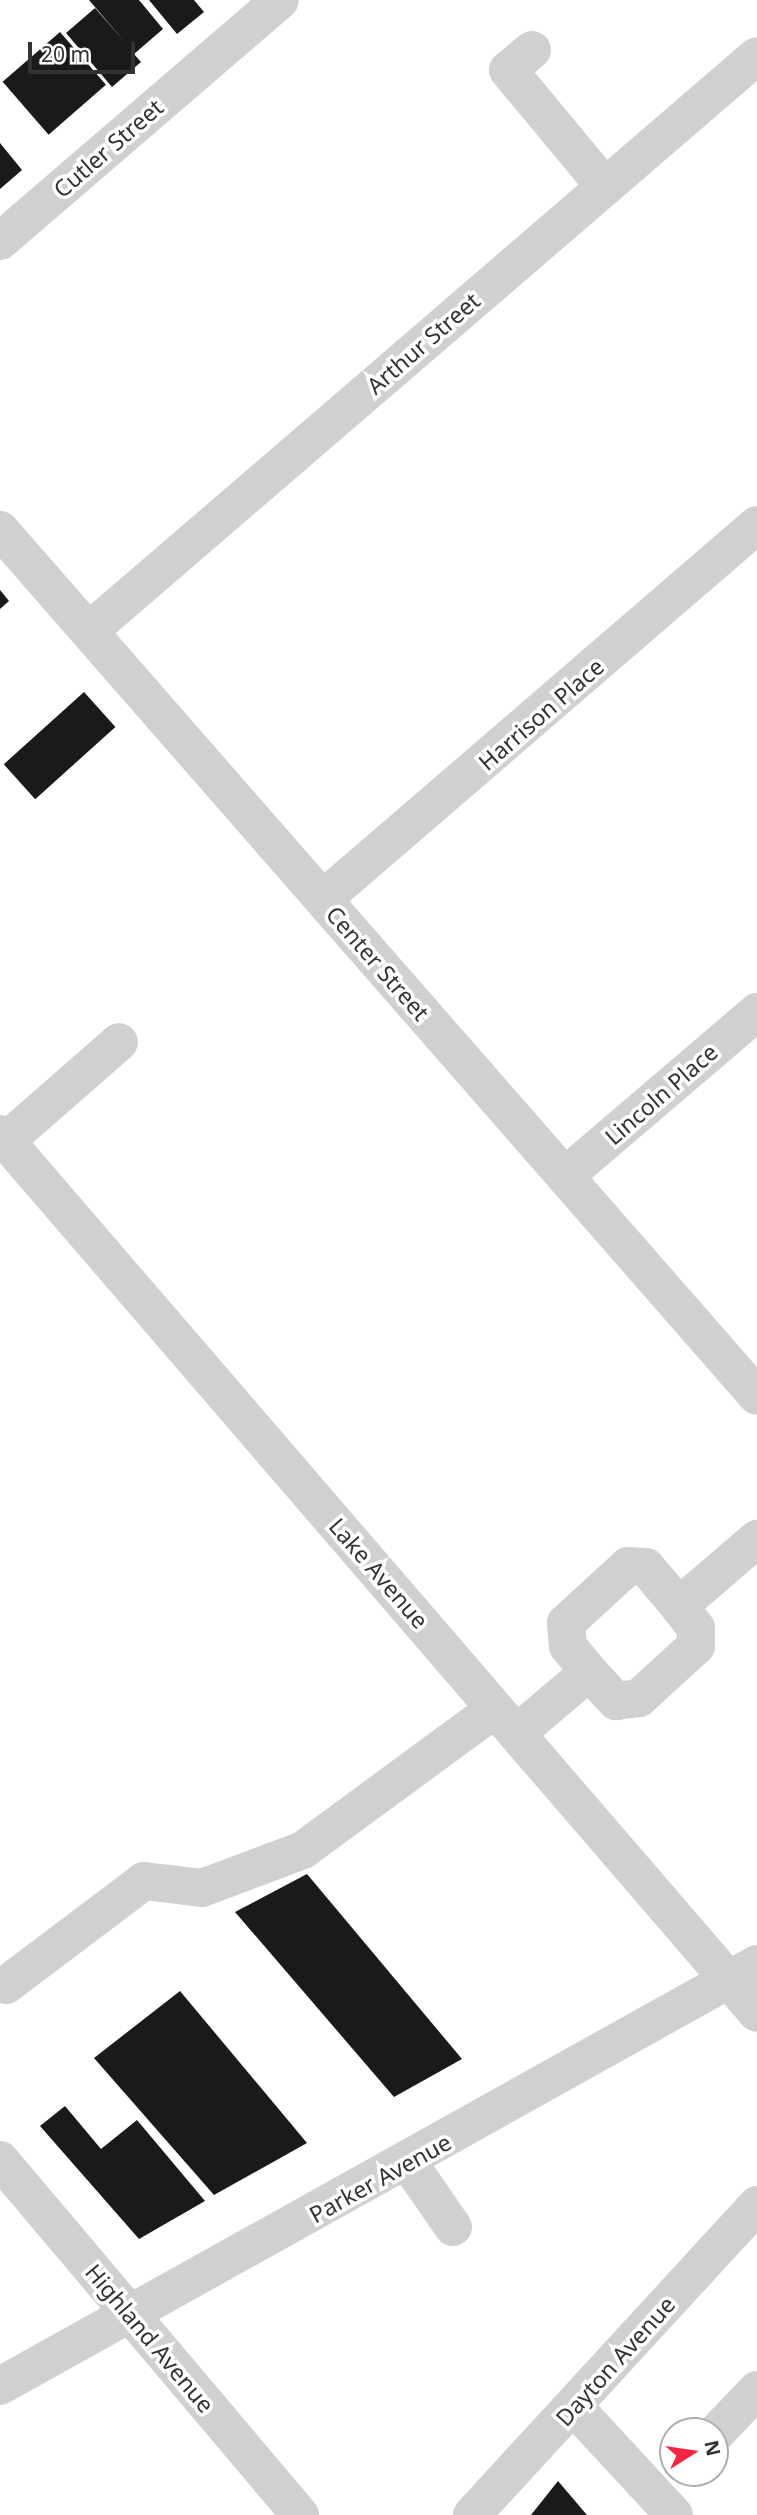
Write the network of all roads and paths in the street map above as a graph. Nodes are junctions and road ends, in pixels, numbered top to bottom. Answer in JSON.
{"nodes":[{"id":1,"x":281,"y":0,"type":"edge"},
{"id":2,"x":532,"y":50,"type":"dead end"},
{"id":3,"x":757,"y":56,"type":"edge"},
{"id":4,"x":605,"y":187,"type":"junction"},
{"id":5,"x":0,"y":241,"type":"edge"},
{"id":6,"x":757,"y":525,"type":"edge"},
{"id":7,"x":0,"y":530,"type":"edge"},
{"id":8,"x":89,"y":631,"type":"junction"},
{"id":9,"x":323,"y":900,"type":"junction"},
{"id":10,"x":757,"y":1012,"type":"edge"},
{"id":11,"x":119,"y":1042,"type":"dead end"},
{"id":12,"x":3,"y":1138,"type":"edge"},
{"id":13,"x":565,"y":1176,"type":"junction"},
{"id":14,"x":757,"y":1396,"type":"edge"},
{"id":15,"x":757,"y":1539,"type":"edge"},
{"id":16,"x":680,"y":1606,"type":"junction"},
{"id":17,"x":589,"y":1672,"type":"junction"},
{"id":18,"x":506,"y":1721,"type":"junction"},
{"id":19,"x":743,"y":1972,"type":"edge"},
{"id":20,"x":6,"y":1985,"type":"dead end"},
{"id":21,"x":757,"y":2013,"type":"edge"},
{"id":22,"x":0,"y":2160,"type":"edge"},
{"id":23,"x":408,"y":2162,"type":"junction"},
{"id":24,"x":757,"y":2205,"type":"edge"},
{"id":25,"x":453,"y":2227,"type":"dead end"},
{"id":26,"x":132,"y":2315,"type":"junction"},
{"id":27,"x":0,"y":2386,"type":"edge"},
{"id":28,"x":757,"y":2390,"type":"edge"},
{"id":29,"x":574,"y":2407,"type":"junction"},
{"id":30,"x":729,"y":2419,"type":"edge"},
{"id":31,"x":669,"y":2494,"type":"edge"},
{"id":32,"x":300,"y":2515,"type":"edge"},
{"id":33,"x":472,"y":2515,"type":"edge"}],
"edges":[{"from":1,"to":5,"type":"street","name":"Cutler Street"},
{"from":2,"to":4,"type":"street"},
{"from":3,"to":4,"type":"street","name":"Arthur Street"},
{"from":4,"to":8,"type":"street","name":"Arthur Street"},
{"from":6,"to":9,"type":"street","name":"Harrison Place"},
{"from":7,"to":8,"type":"street","name":"Center Street"},
{"from":8,"to":9,"type":"street","name":"Center Street"},
{"from":9,"to":13,"type":"street","name":"Center Street"},
{"from":10,"to":13,"type":"street","name":"Lincoln Place"},
{"from":11,"to":12,"type":"street"},
{"from":12,"to":18,"type":"street","name":"Lake Avenue"},
{"from":13,"to":14,"type":"street","name":"Center Street"},
{"from":15,"to":16,"type":"street"},
{"from":16,"to":17,"type":"street"},
{"from":16,"to":17,"type":"street"},
{"from":17,"to":18,"type":"street"},
{"from":18,"to":19,"type":"street","name":"Lake Avenue"},
{"from":18,"to":20,"type":"street"},
{"from":19,"to":21,"type":"street","name":"Lake Avenue"},
{"from":19,"to":23,"type":"street","name":"Parker Avenue"},
{"from":22,"to":26,"type":"street","name":"Highland Avenue"},
{"from":23,"to":25,"type":"street"},
{"from":23,"to":26,"type":"street","name":"Parker Avenue"},
{"from":24,"to":29,"type":"street","name":"Dayton Avenue"},
{"from":26,"to":27,"type":"street","name":"Parker Avenue"},
{"from":26,"to":32,"type":"street","name":"Highland Avenue"},
{"from":28,"to":30,"type":"street"},
{"from":29,"to":31,"type":"street"},
{"from":29,"to":33,"type":"street","name":"Dayton Avenue"}]}
